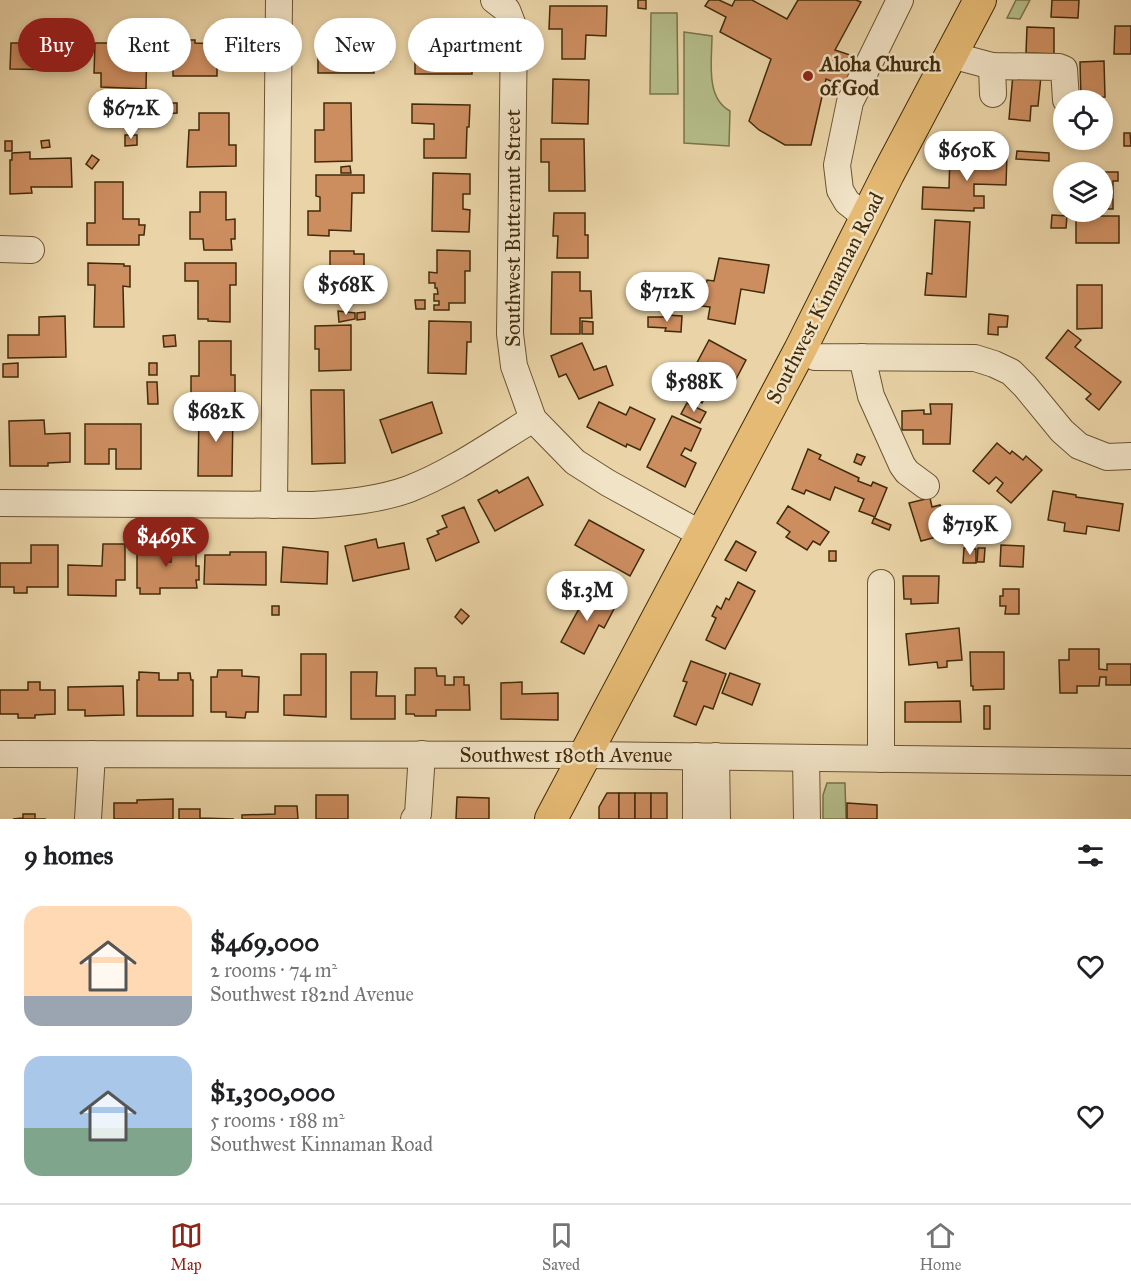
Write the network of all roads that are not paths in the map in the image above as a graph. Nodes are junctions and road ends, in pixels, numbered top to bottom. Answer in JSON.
{"nodes":[{"id":1,"x":279,"y":0,"type":"edge"},
{"id":2,"x":900,"y":0,"type":"edge"},
{"id":3,"x":980,"y":0,"type":"edge"},
{"id":4,"x":500,"y":5,"type":"edge"},
{"id":5,"x":951,"y":55,"type":"junction"},
{"id":6,"x":992,"y":66,"type":"junction"},
{"id":7,"x":1065,"y":90,"type":"edge"},
{"id":8,"x":993,"y":94,"type":"dead end"},
{"id":9,"x":866,"y":217,"type":"junction"},
{"id":10,"x":0,"y":249,"type":"edge"},
{"id":11,"x":31,"y":250,"type":"dead end"},
{"id":12,"x":800,"y":350,"type":"junction"},
{"id":13,"x":862,"y":357,"type":"junction"},
{"id":14,"x":534,"y":419,"type":"junction"},
{"id":15,"x":1131,"y":456,"type":"edge"},
{"id":16,"x":926,"y":486,"type":"dead end"},
{"id":17,"x":0,"y":503,"type":"edge"},
{"id":18,"x":274,"y":505,"type":"junction"},
{"id":19,"x":701,"y":534,"type":"junction"},
{"id":20,"x":881,"y":583,"type":"dead end"},
{"id":21,"x":0,"y":754,"type":"edge"},
{"id":22,"x":92,"y":754,"type":"junction"},
{"id":23,"x":422,"y":754,"type":"junction"},
{"id":24,"x":586,"y":755,"type":"junction"},
{"id":25,"x":706,"y":756,"type":"junction"},
{"id":26,"x":806,"y":758,"type":"junction"},
{"id":27,"x":881,"y":759,"type":"junction"},
{"id":28,"x":1131,"y":762,"type":"edge"},
{"id":29,"x":88,"y":819,"type":"edge"},
{"id":30,"x":414,"y":819,"type":"edge"},
{"id":31,"x":551,"y":819,"type":"edge"},
{"id":32,"x":696,"y":819,"type":"edge"},
{"id":33,"x":717,"y":819,"type":"edge"},
{"id":34,"x":807,"y":819,"type":"edge"}],
"edges":[{"from":1,"to":18,"type":"street"},
{"from":2,"to":9,"type":"street"},
{"from":3,"to":5,"type":"main road","name":"Southwest Kinnaman Road"},
{"from":4,"to":14,"type":"street","name":"Southwest Butternut Street"},
{"from":5,"to":6,"type":"street"},
{"from":5,"to":9,"type":"main road","name":"Southwest Kinnaman Road"},
{"from":6,"to":7,"type":"street"},
{"from":6,"to":8,"type":"street"},
{"from":9,"to":12,"type":"main road","name":"Southwest Kinnaman Road"},
{"from":10,"to":11,"type":"street"},
{"from":12,"to":13,"type":"street"},
{"from":12,"to":19,"type":"main road","name":"Southwest Kinnaman Road"},
{"from":13,"to":15,"type":"street"},
{"from":13,"to":16,"type":"street"},
{"from":14,"to":18,"type":"street"},
{"from":14,"to":19,"type":"street","name":"Southwest Butternut Street"},
{"from":17,"to":18,"type":"street"},
{"from":19,"to":24,"type":"main road","name":"Southwest Kinnaman Road"},
{"from":20,"to":27,"type":"street"},
{"from":21,"to":22,"type":"street","name":"Southwest 180th Avenue"},
{"from":22,"to":23,"type":"street","name":"Southwest 180th Avenue"},
{"from":22,"to":29,"type":"street"},
{"from":23,"to":24,"type":"street","name":"Southwest 180th Avenue"},
{"from":23,"to":30,"type":"street"},
{"from":24,"to":25,"type":"street","name":"Southwest 180th Avenue"},
{"from":24,"to":31,"type":"main road","name":"Southwest Kinnaman Road"},
{"from":25,"to":26,"type":"street","name":"Southwest 180th Avenue"},
{"from":25,"to":32,"type":"street"},
{"from":25,"to":33,"type":"street"},
{"from":26,"to":27,"type":"street","name":"Southwest 180th Avenue"},
{"from":26,"to":34,"type":"street"},
{"from":27,"to":28,"type":"street","name":"Southwest 180th Avenue"}]}
